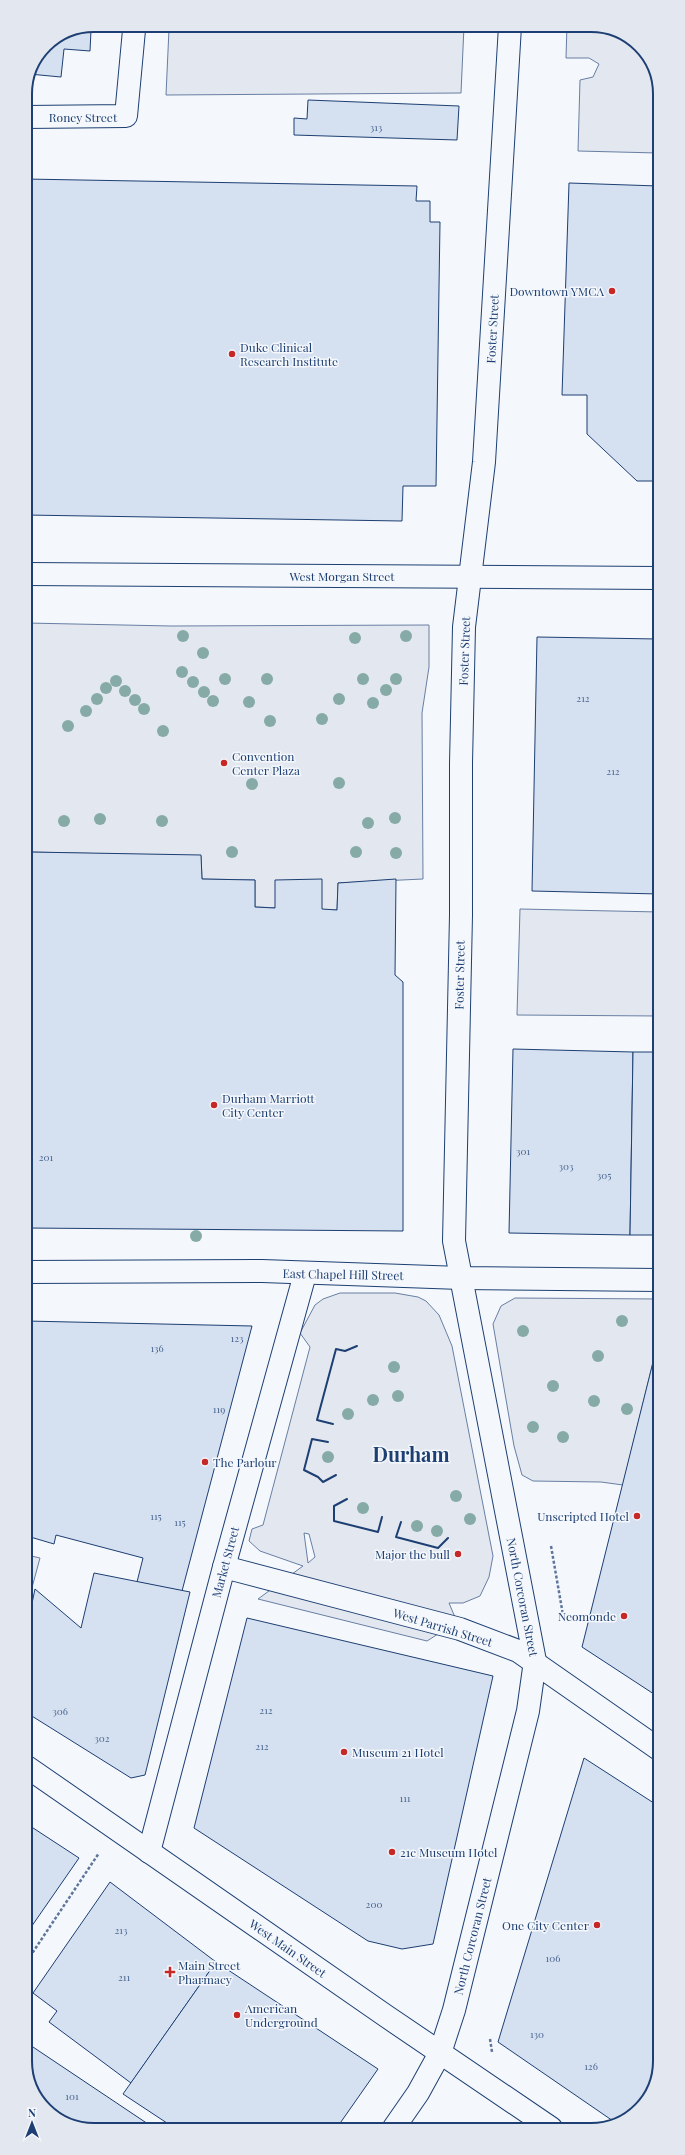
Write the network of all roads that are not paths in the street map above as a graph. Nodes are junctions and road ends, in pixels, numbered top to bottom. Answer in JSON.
{"nodes":[{"id":1,"x":134,"y":32,"type":"edge"},
{"id":2,"x":510,"y":32,"type":"edge"},
{"id":3,"x":32,"y":117,"type":"edge"},
{"id":4,"x":32,"y":574,"type":"edge"},
{"id":5,"x":469,"y":577,"type":"junction"},
{"id":6,"x":653,"y":578,"type":"edge"},
{"id":7,"x":32,"y":1272,"type":"edge"},
{"id":8,"x":305,"y":1274,"type":"junction"},
{"id":9,"x":461,"y":1278,"type":"junction"},
{"id":10,"x":653,"y":1280,"type":"edge"},
{"id":11,"x":224,"y":1567,"type":"junction"},
{"id":12,"x":535,"y":1661,"type":"junction"},
{"id":13,"x":653,"y":1746,"type":"edge"},
{"id":14,"x":32,"y":1770,"type":"edge"},
{"id":15,"x":149,"y":1852,"type":"junction"},
{"id":16,"x":440,"y":2053,"type":"junction"},
{"id":17,"x":397,"y":2123,"type":"edge"},
{"id":18,"x":544,"y":2123,"type":"edge"}],
"edges":[{"from":1,"to":3,"type":"street","name":"Roney Street"},
{"from":2,"to":5,"type":"street","name":"Foster Street"},
{"from":4,"to":5,"type":"street","name":"West Morgan Street"},
{"from":5,"to":6,"type":"street","name":"West Morgan Street"},
{"from":5,"to":9,"type":"street","name":"Foster Street"},
{"from":7,"to":8,"type":"street","name":"East Chapel Hill Street"},
{"from":8,"to":9,"type":"street","name":"East Chapel Hill Street"},
{"from":8,"to":11,"type":"street","name":"Market Street"},
{"from":9,"to":10,"type":"street","name":"East Chapel Hill Street"},
{"from":9,"to":12,"type":"street","name":"North Corcoran Street"},
{"from":11,"to":12,"type":"street","name":"West Parrish Street"},
{"from":11,"to":15,"type":"street","name":"Market Street"},
{"from":12,"to":13,"type":"street","name":"West Parrish Street"},
{"from":12,"to":16,"type":"street","name":"North Corcoran Street"},
{"from":14,"to":15,"type":"street","name":"West Main Street"},
{"from":15,"to":16,"type":"street","name":"West Main Street"},
{"from":16,"to":17,"type":"street","name":"North Corcoran Street"},
{"from":16,"to":18,"type":"street","name":"West Main Street"}]}
